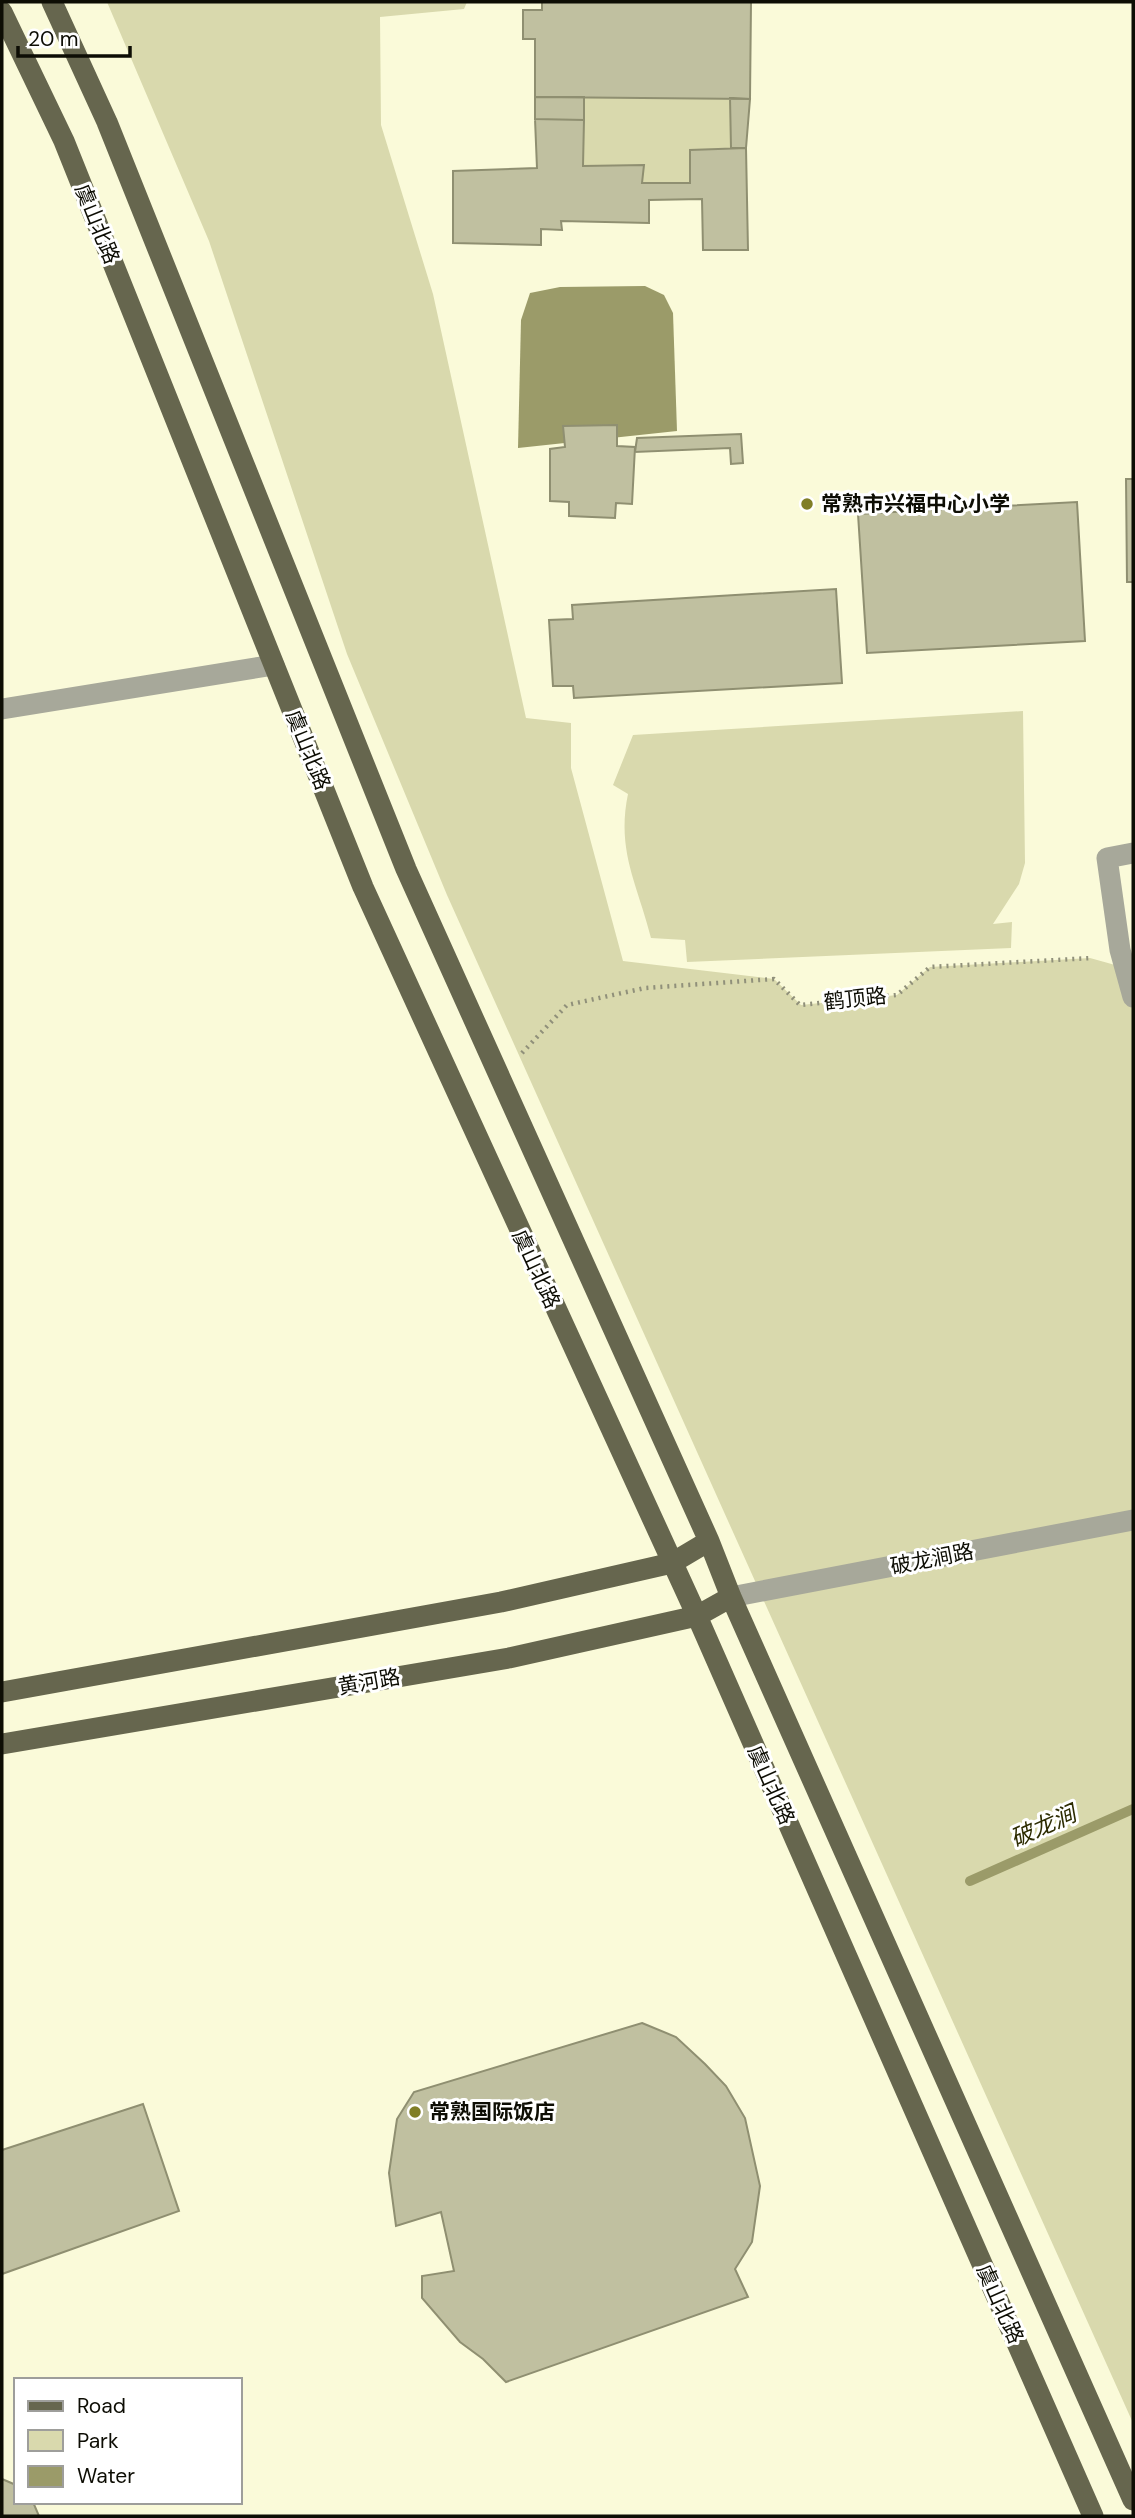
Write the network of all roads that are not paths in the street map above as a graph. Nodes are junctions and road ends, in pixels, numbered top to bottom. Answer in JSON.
{"nodes":[{"id":1,"x":52,"y":2,"type":"edge"},
{"id":2,"x":2,"y":12,"type":"edge"},
{"id":3,"x":274,"y":665,"type":"junction"},
{"id":4,"x":2,"y":709,"type":"edge"},
{"id":5,"x":1133,"y":853,"type":"edge"},
{"id":6,"x":1133,"y":997,"type":"edge"},
{"id":7,"x":1133,"y":1521,"type":"edge"},
{"id":8,"x":709,"y":1541,"type":"junction"},
{"id":9,"x":672,"y":1563,"type":"junction"},
{"id":10,"x":731,"y":1597,"type":"junction"},
{"id":11,"x":697,"y":1616,"type":"junction"},
{"id":12,"x":2,"y":1692,"type":"edge"},
{"id":13,"x":2,"y":1744,"type":"edge"},
{"id":14,"x":1133,"y":2500,"type":"edge"},
{"id":15,"x":1093,"y":2516,"type":"edge"}],
"edges":[{"from":1,"to":8,"type":"main road","name":"虞山北路"},
{"from":2,"to":3,"type":"main road","name":"虞山北路"},
{"from":3,"to":4,"type":"street"},
{"from":3,"to":9,"type":"main road","name":"虞山北路"},
{"from":5,"to":6,"type":"street"},
{"from":7,"to":10,"type":"street","name":"破龙涧路"},
{"from":8,"to":9,"type":"main road"},
{"from":8,"to":10,"type":"main road","name":"虞山北路"},
{"from":9,"to":11,"type":"main road","name":"虞山北路"},
{"from":9,"to":12,"type":"main road"},
{"from":10,"to":11,"type":"main road","name":"黄河路"},
{"from":10,"to":14,"type":"main road","name":"虞山北路"},
{"from":11,"to":13,"type":"main road","name":"黄河路"},
{"from":11,"to":15,"type":"main road","name":"虞山北路"}]}
